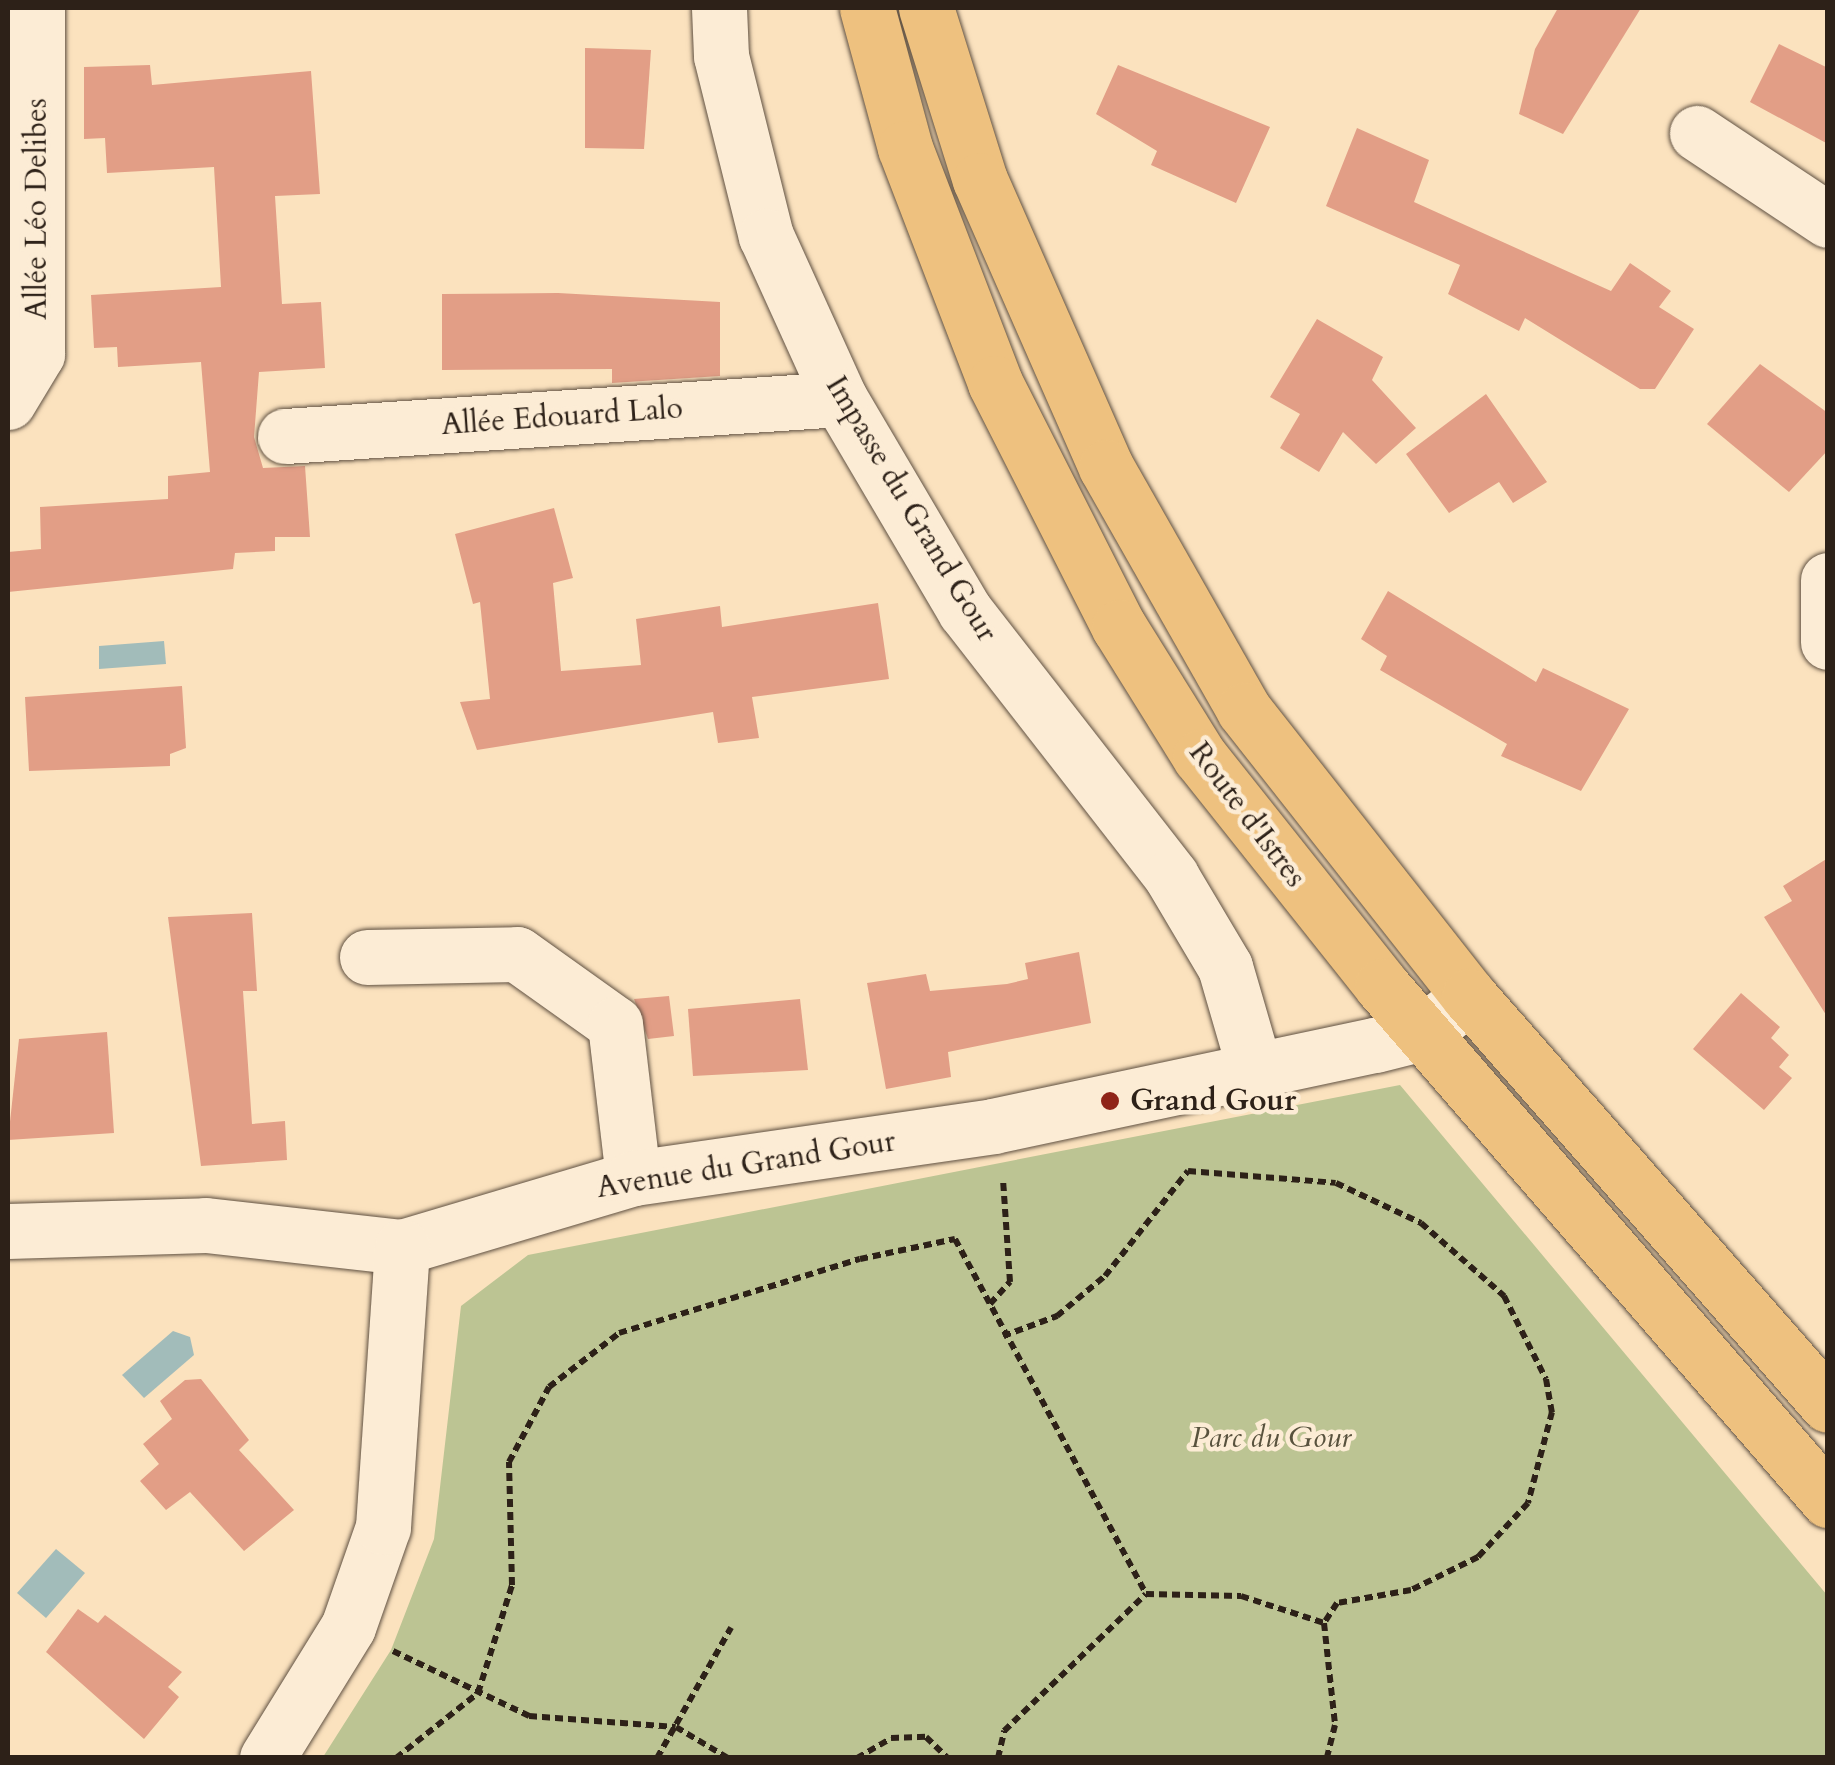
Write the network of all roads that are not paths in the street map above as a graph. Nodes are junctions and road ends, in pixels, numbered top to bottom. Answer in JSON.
{"nodes":[{"id":1,"x":37,"y":8,"type":"edge"},
{"id":2,"x":720,"y":8,"type":"edge"},
{"id":3,"x":867,"y":8,"type":"edge"},
{"id":4,"x":926,"y":8,"type":"edge"},
{"id":5,"x":1697,"y":132,"type":"dead end"},
{"id":6,"x":1828,"y":220,"type":"edge"},
{"id":7,"x":840,"y":399,"type":"junction"},
{"id":8,"x":8,"y":402,"type":"edge"},
{"id":9,"x":284,"y":436,"type":"dead end"},
{"id":10,"x":1828,"y":580,"type":"edge"},
{"id":11,"x":1828,"y":642,"type":"edge"},
{"id":12,"x":367,"y":957,"type":"dead end"},
{"id":13,"x":1469,"y":996,"type":"junction"},
{"id":14,"x":1423,"y":1033,"type":"junction"},
{"id":15,"x":1255,"y":1070,"type":"junction"},
{"id":16,"x":634,"y":1178,"type":"junction"},
{"id":17,"x":8,"y":1232,"type":"edge"},
{"id":18,"x":402,"y":1246,"type":"junction"},
{"id":19,"x":1828,"y":1405,"type":"edge"},
{"id":20,"x":1828,"y":1500,"type":"edge"},
{"id":21,"x":266,"y":1758,"type":"edge"}],
"edges":[{"from":1,"to":8,"type":"street","name":"Allée Léo Delibes"},
{"from":2,"to":7,"type":"street","name":"Impasse du Grand Gour"},
{"from":3,"to":14,"type":"main road","name":"Route d'Istres"},
{"from":4,"to":13,"type":"main road","name":"Route d'Istres"},
{"from":5,"to":6,"type":"street"},
{"from":7,"to":9,"type":"street","name":"Allée Edouard Lalo"},
{"from":7,"to":15,"type":"street","name":"Impasse du Grand Gour"},
{"from":10,"to":11,"type":"street"},
{"from":12,"to":16,"type":"street"},
{"from":13,"to":14,"type":"street"},
{"from":13,"to":19,"type":"main road","name":"Route d'Istres"},
{"from":14,"to":15,"type":"street","name":"Avenue du Grand Gour"},
{"from":14,"to":20,"type":"main road","name":"Route d'Istres"},
{"from":15,"to":16,"type":"street","name":"Avenue du Grand Gour"},
{"from":16,"to":18,"type":"street","name":"Avenue du Grand Gour"},
{"from":17,"to":18,"type":"street","name":"Avenue du Grand Gour"},
{"from":18,"to":21,"type":"street"}]}
